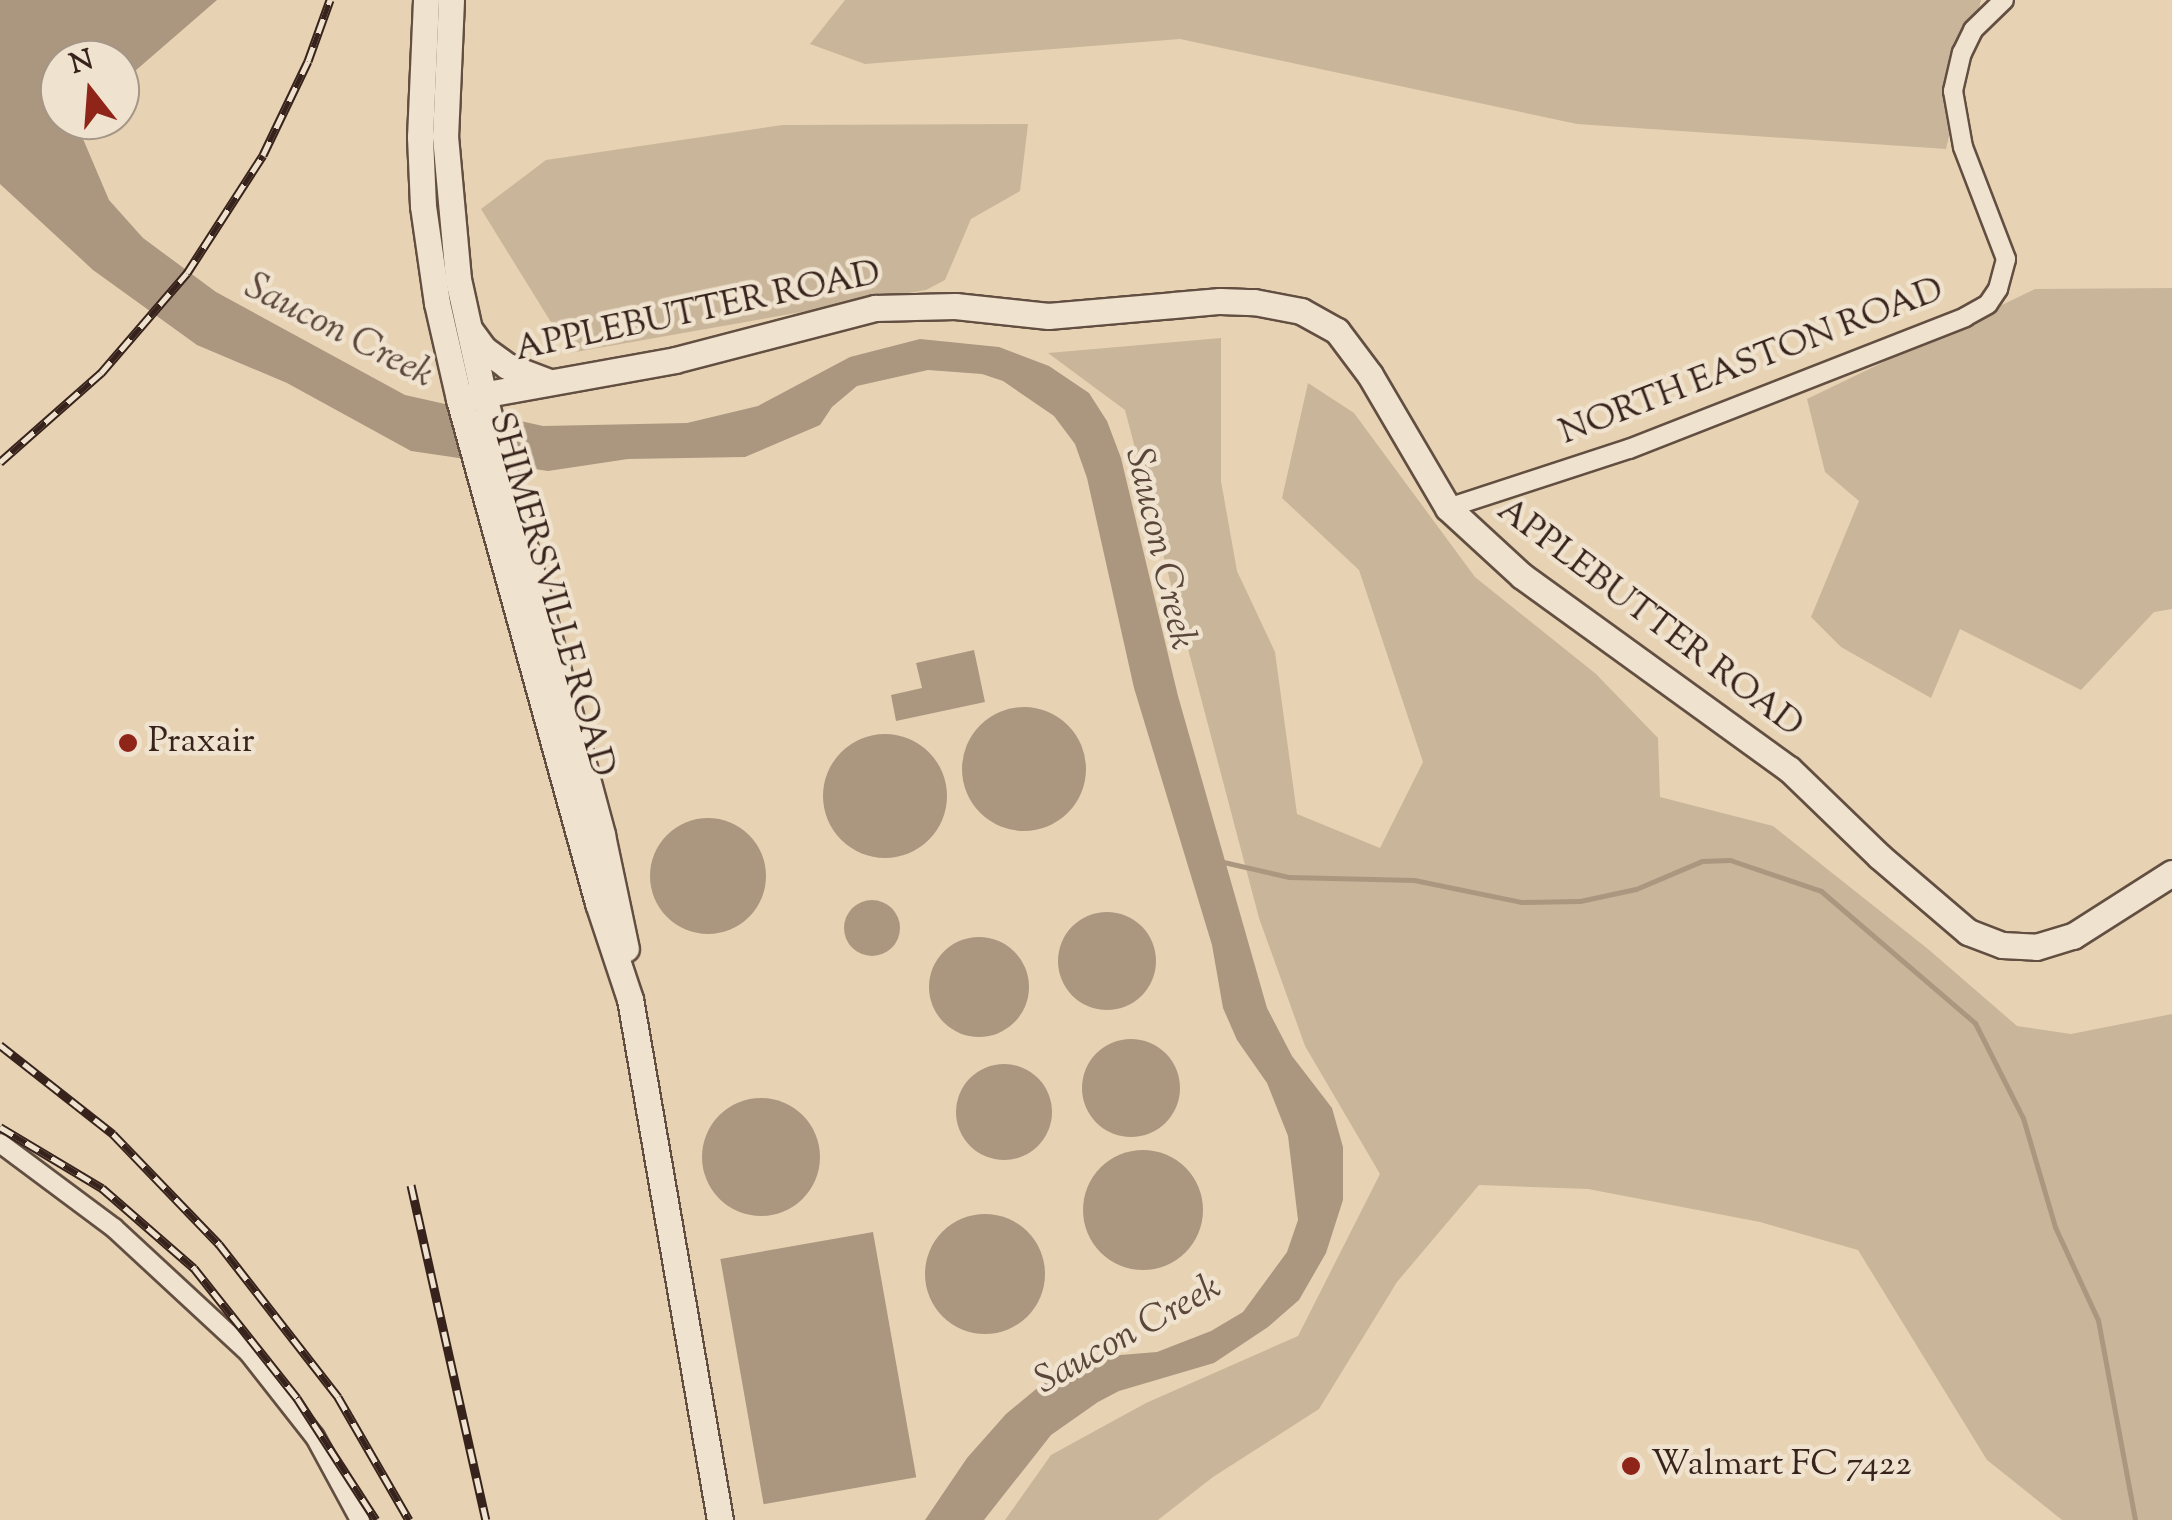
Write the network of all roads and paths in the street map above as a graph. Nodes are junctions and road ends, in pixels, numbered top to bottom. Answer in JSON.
{"nodes":[{"id":1,"x":426,"y":0,"type":"edge"},
{"id":2,"x":451,"y":0,"type":"edge"},
{"id":3,"x":2004,"y":0,"type":"edge"},
{"id":4,"x":470,"y":330,"type":"junction"},
{"id":5,"x":557,"y":382,"type":"junction"},
{"id":6,"x":474,"y":390,"type":"junction"},
{"id":7,"x":1448,"y":508,"type":"junction"},
{"id":8,"x":2172,"y":872,"type":"edge"},
{"id":9,"x":636,"y":1024,"type":"junction"},
{"id":10,"x":0,"y":1143,"type":"edge"},
{"id":11,"x":360,"y":1520,"type":"edge"},
{"id":12,"x":720,"y":1520,"type":"edge"}],
"edges":[{"from":1,"to":6,"type":"street","name":"SHIMERSVILLE ROAD"},
{"from":2,"to":4,"type":"street","name":"SHIMERSVILLE ROAD"},
{"from":3,"to":7,"type":"street","name":"NORTH EASTON ROAD"},
{"from":4,"to":5,"type":"street"},
{"from":4,"to":6,"type":"street","name":"SHIMERSVILLE ROAD"},
{"from":5,"to":6,"type":"street","name":"APPLEBUTTER ROAD"},
{"from":5,"to":7,"type":"street","name":"APPLEBUTTER ROAD"},
{"from":6,"to":9,"type":"street","name":"SHIMERSVILLE ROAD"},
{"from":6,"to":9,"type":"street","name":"SHIMERSVILLE ROAD"},
{"from":7,"to":8,"type":"street","name":"APPLEBUTTER ROAD"},
{"from":9,"to":12,"type":"street","name":"SHIMERSVILLE ROAD"},
{"from":10,"to":11,"type":"street"}]}
